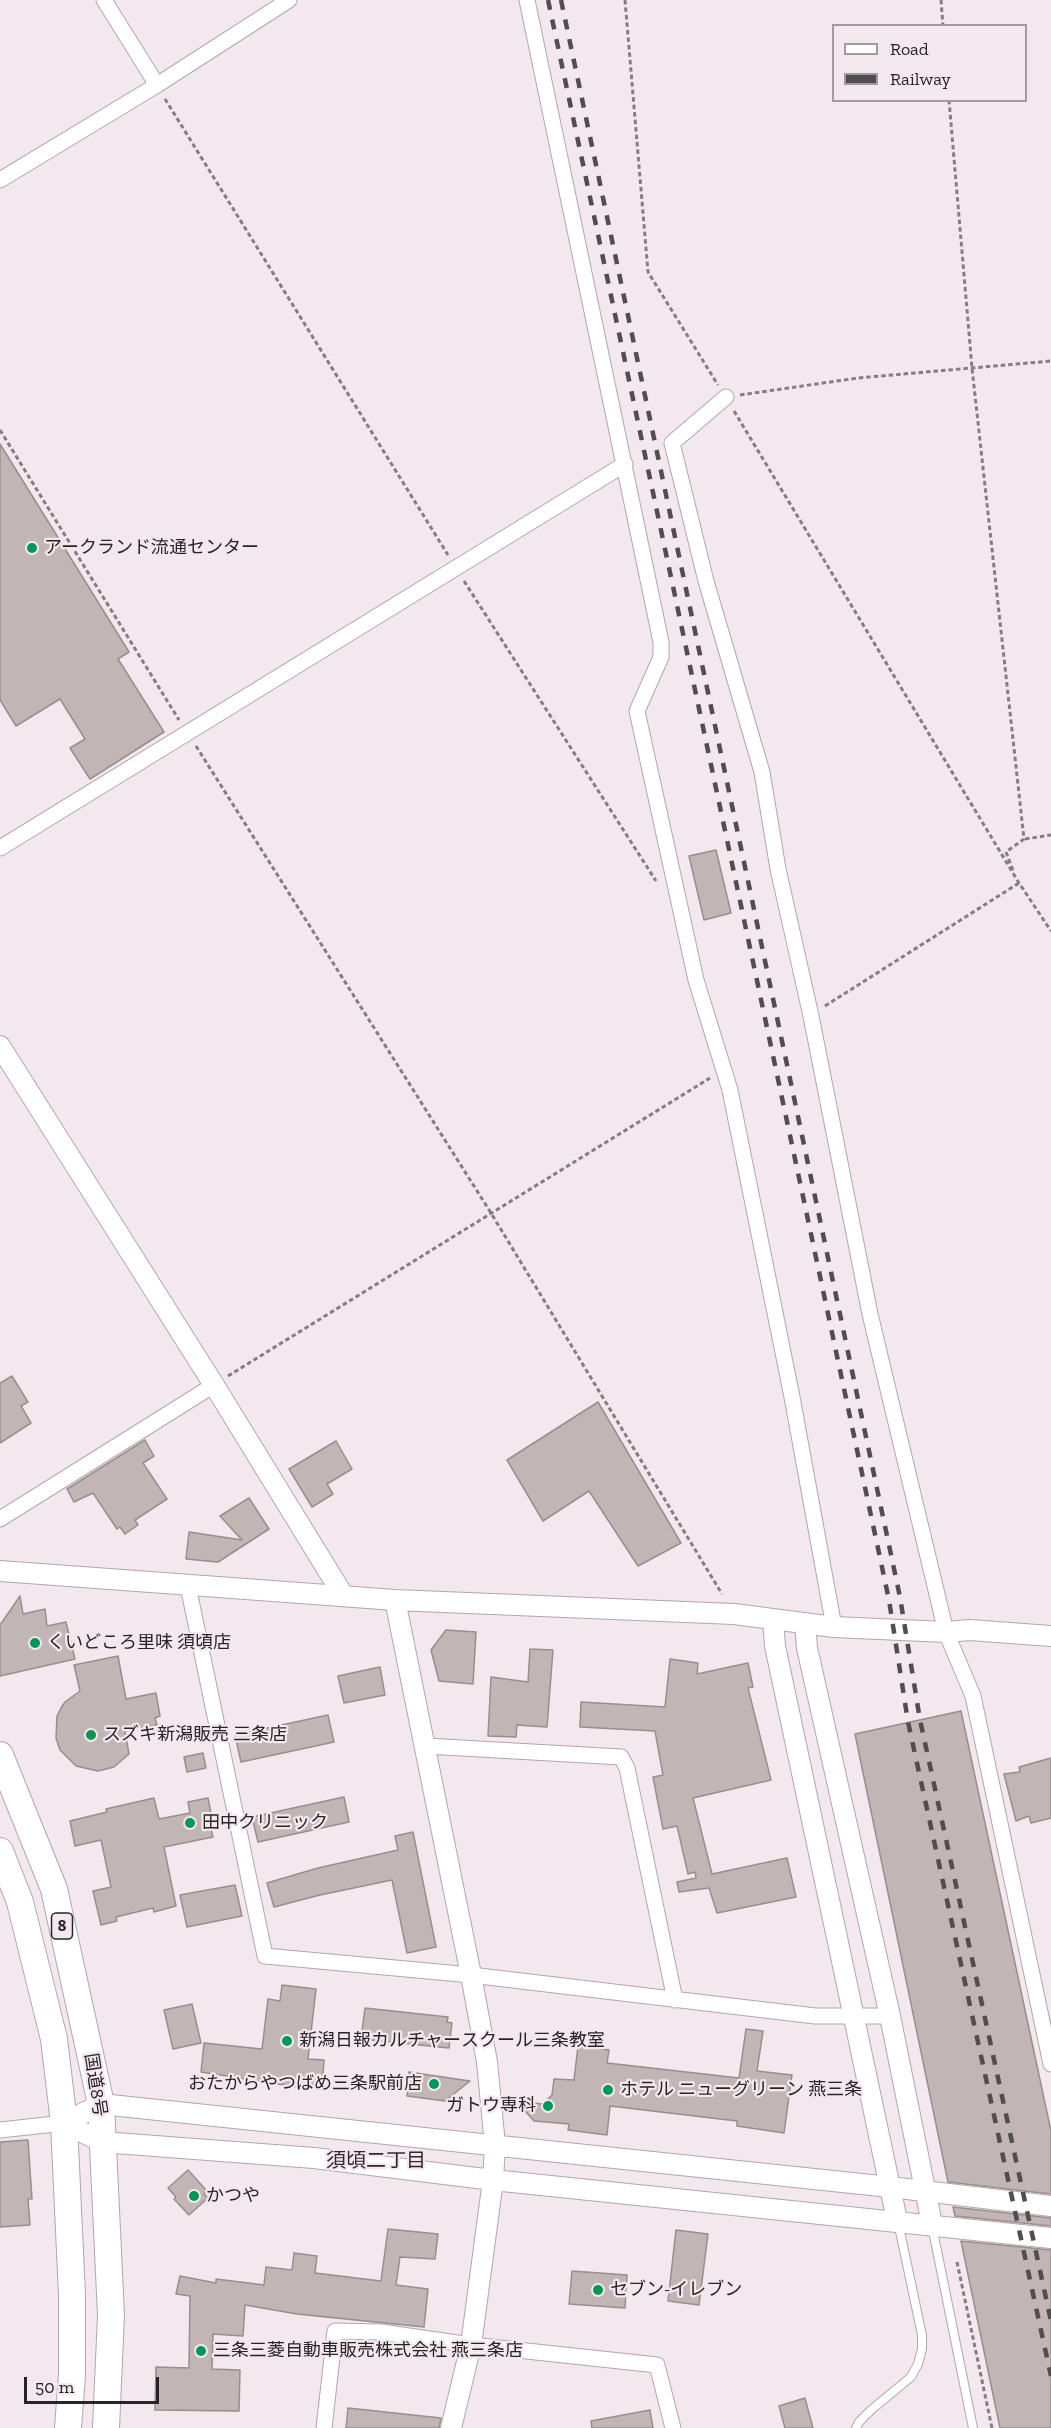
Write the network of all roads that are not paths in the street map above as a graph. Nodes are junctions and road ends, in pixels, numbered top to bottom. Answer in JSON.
{"nodes":[{"id":1,"x":104,"y":0,"type":"edge"},
{"id":2,"x":289,"y":0,"type":"edge"},
{"id":3,"x":527,"y":0,"type":"edge"},
{"id":4,"x":157,"y":85,"type":"junction"},
{"id":5,"x":0,"y":180,"type":"edge"},
{"id":6,"x":726,"y":398,"type":"road end"},
{"id":7,"x":625,"y":464,"type":"junction"},
{"id":8,"x":0,"y":848,"type":"edge"},
{"id":9,"x":0,"y":1046,"type":"edge"},
{"id":10,"x":214,"y":1384,"type":"junction"},
{"id":11,"x":0,"y":1519,"type":"edge"},
{"id":12,"x":0,"y":1571,"type":"edge"},
{"id":13,"x":188,"y":1586,"type":"junction"},
{"id":14,"x":343,"y":1596,"type":"junction"},
{"id":15,"x":395,"y":1600,"type":"junction"},
{"id":16,"x":773,"y":1620,"type":"junction"},
{"id":17,"x":805,"y":1623,"type":"junction"},
{"id":18,"x":834,"y":1627,"type":"junction"},
{"id":19,"x":945,"y":1632,"type":"junction"},
{"id":20,"x":1051,"y":1636,"type":"edge"},
{"id":21,"x":426,"y":1746,"type":"junction"},
{"id":22,"x":0,"y":1755,"type":"edge"},
{"id":23,"x":0,"y":1851,"type":"edge"},
{"id":24,"x":471,"y":1975,"type":"junction"},
{"id":25,"x":675,"y":2000,"type":"junction"},
{"id":26,"x":890,"y":2016,"type":"junction"},
{"id":27,"x":854,"y":2017,"type":"junction"},
{"id":28,"x":1051,"y":2064,"type":"edge"},
{"id":29,"x":101,"y":2104,"type":"junction"},
{"id":30,"x":64,"y":2123,"type":"junction"},
{"id":31,"x":0,"y":2130,"type":"edge"},
{"id":32,"x":102,"y":2142,"type":"junction"},
{"id":33,"x":495,"y":2145,"type":"junction"},
{"id":34,"x":493,"y":2180,"type":"junction"},
{"id":35,"x":891,"y":2187,"type":"junction"},
{"id":36,"x":925,"y":2191,"type":"junction"},
{"id":37,"x":1051,"y":2206,"type":"edge"},
{"id":38,"x":897,"y":2220,"type":"junction"},
{"id":39,"x":932,"y":2224,"type":"junction"},
{"id":40,"x":1051,"y":2238,"type":"edge"},
{"id":41,"x":471,"y":2345,"type":"junction"},
{"id":42,"x":68,"y":2428,"type":"edge"},
{"id":43,"x":106,"y":2428,"type":"edge"},
{"id":44,"x":324,"y":2428,"type":"edge"},
{"id":45,"x":451,"y":2428,"type":"edge"},
{"id":46,"x":673,"y":2428,"type":"edge"},
{"id":47,"x":856,"y":2428,"type":"edge"},
{"id":48,"x":973,"y":2428,"type":"edge"}],
"edges":[{"from":1,"to":4,"type":"street"},
{"from":2,"to":4,"type":"street"},
{"from":3,"to":7,"type":"street"},
{"from":4,"to":5,"type":"street"},
{"from":6,"to":19,"type":"street"},
{"from":7,"to":8,"type":"street"},
{"from":7,"to":18,"type":"street"},
{"from":9,"to":10,"type":"street"},
{"from":10,"to":11,"type":"street"},
{"from":10,"to":14,"type":"street"},
{"from":12,"to":13,"type":"street"},
{"from":13,"to":14,"type":"street"},
{"from":13,"to":24,"type":"street"},
{"from":14,"to":15,"type":"street"},
{"from":15,"to":16,"type":"street"},
{"from":15,"to":21,"type":"street"},
{"from":16,"to":17,"type":"street"},
{"from":16,"to":27,"type":"street"},
{"from":17,"to":18,"type":"street"},
{"from":17,"to":26,"type":"street"},
{"from":18,"to":19,"type":"street"},
{"from":19,"to":20,"type":"street"},
{"from":19,"to":28,"type":"street"},
{"from":21,"to":24,"type":"street"},
{"from":21,"to":25,"type":"street"},
{"from":22,"to":29,"type":"highway","name":"国道8号","number":"8"},
{"from":23,"to":30,"type":"highway","name":"国道8号","number":"8"},
{"from":24,"to":25,"type":"street"},
{"from":24,"to":33,"type":"street"},
{"from":25,"to":27,"type":"street"},
{"from":26,"to":27,"type":"street"},
{"from":26,"to":36,"type":"street"},
{"from":27,"to":35,"type":"street"},
{"from":29,"to":30,"type":"street"},
{"from":29,"to":32,"type":"highway","name":"国道8号","number":"8"},
{"from":29,"to":33,"type":"street"},
{"from":30,"to":31,"type":"street"},
{"from":30,"to":32,"type":"street"},
{"from":30,"to":42,"type":"highway","name":"国道8号","number":"8"},
{"from":32,"to":34,"type":"street"},
{"from":32,"to":43,"type":"highway","name":"国道8号","number":"8"},
{"from":33,"to":34,"type":"street"},
{"from":33,"to":35,"type":"street"},
{"from":34,"to":38,"type":"street"},
{"from":34,"to":41,"type":"street"},
{"from":35,"to":36,"type":"street"},
{"from":35,"to":38,"type":"street"},
{"from":36,"to":37,"type":"street"},
{"from":36,"to":39,"type":"street"},
{"from":38,"to":39,"type":"street"},
{"from":38,"to":47,"type":"lane"},
{"from":39,"to":40,"type":"street"},
{"from":39,"to":48,"type":"lane"},
{"from":41,"to":44,"type":"street"},
{"from":41,"to":45,"type":"street"},
{"from":41,"to":46,"type":"street"}]}
